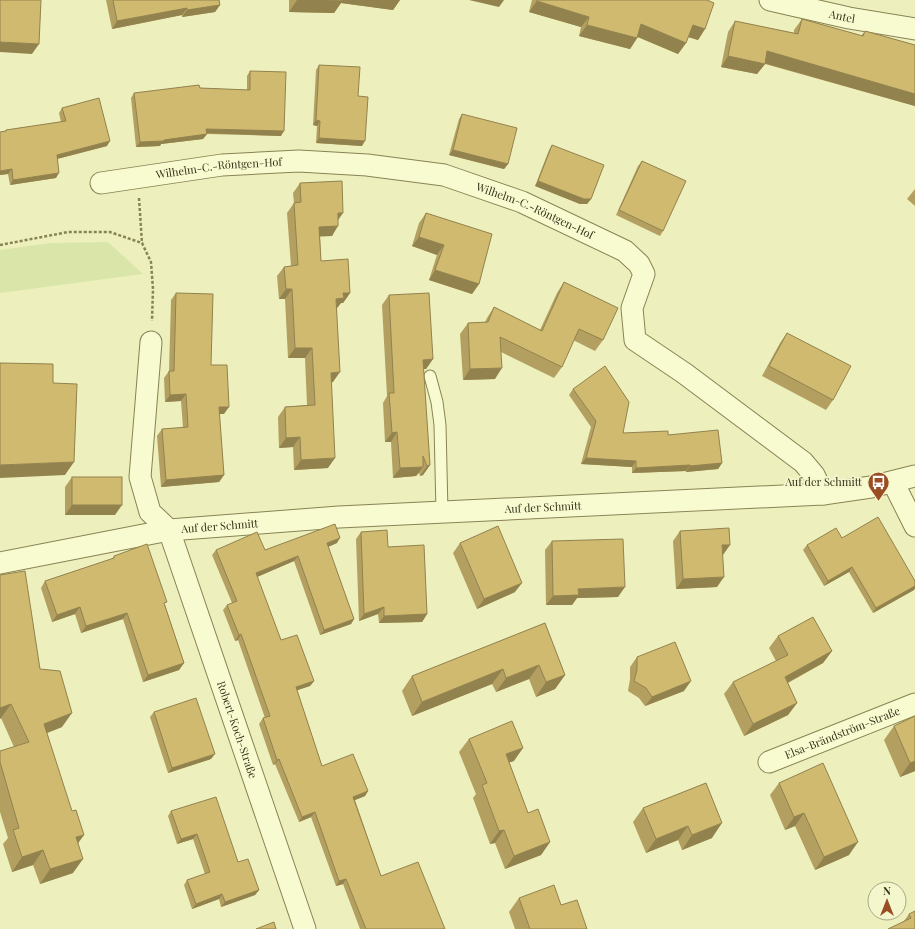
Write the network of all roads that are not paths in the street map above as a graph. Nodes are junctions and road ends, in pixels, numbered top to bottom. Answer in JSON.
{"nodes":[{"id":1,"x":770,"y":0,"type":"edge"},
{"id":2,"x":915,"y":29,"type":"edge"},
{"id":3,"x":101,"y":183,"type":"dead end"},
{"id":4,"x":151,"y":342,"type":"road end"},
{"id":5,"x":430,"y":376,"type":"dead end"},
{"id":6,"x":915,"y":476,"type":"edge"},
{"id":7,"x":893,"y":482,"type":"junction"},
{"id":8,"x":823,"y":494,"type":"junction"},
{"id":9,"x":442,"y":512,"type":"junction"},
{"id":10,"x":915,"y":526,"type":"edge"},
{"id":11,"x":169,"y":530,"type":"junction"},
{"id":12,"x":0,"y":563,"type":"edge"},
{"id":13,"x":915,"y":704,"type":"edge"},
{"id":14,"x":769,"y":762,"type":"dead end"},
{"id":15,"x":305,"y":929,"type":"edge"}],
"edges":[{"from":1,"to":2,"type":"street","name":"Antel"},
{"from":3,"to":8,"type":"street","name":"Wilhelm-C.-Röntgen-Hof"},
{"from":4,"to":11,"type":"street","name":"Auf der Schmitt"},
{"from":5,"to":9,"type":"lane"},
{"from":6,"to":7,"type":"street","name":"Auf der Schmitt"},
{"from":7,"to":8,"type":"street","name":"Auf der Schmitt"},
{"from":7,"to":10,"type":"street"},
{"from":8,"to":9,"type":"street","name":"Auf der Schmitt"},
{"from":9,"to":11,"type":"street","name":"Auf der Schmitt"},
{"from":11,"to":12,"type":"street","name":"Auf der Schmitt"},
{"from":11,"to":15,"type":"street","name":"Robert-Koch-Straße"},
{"from":13,"to":14,"type":"street","name":"Elsa-Brändström-Straße"}]}
